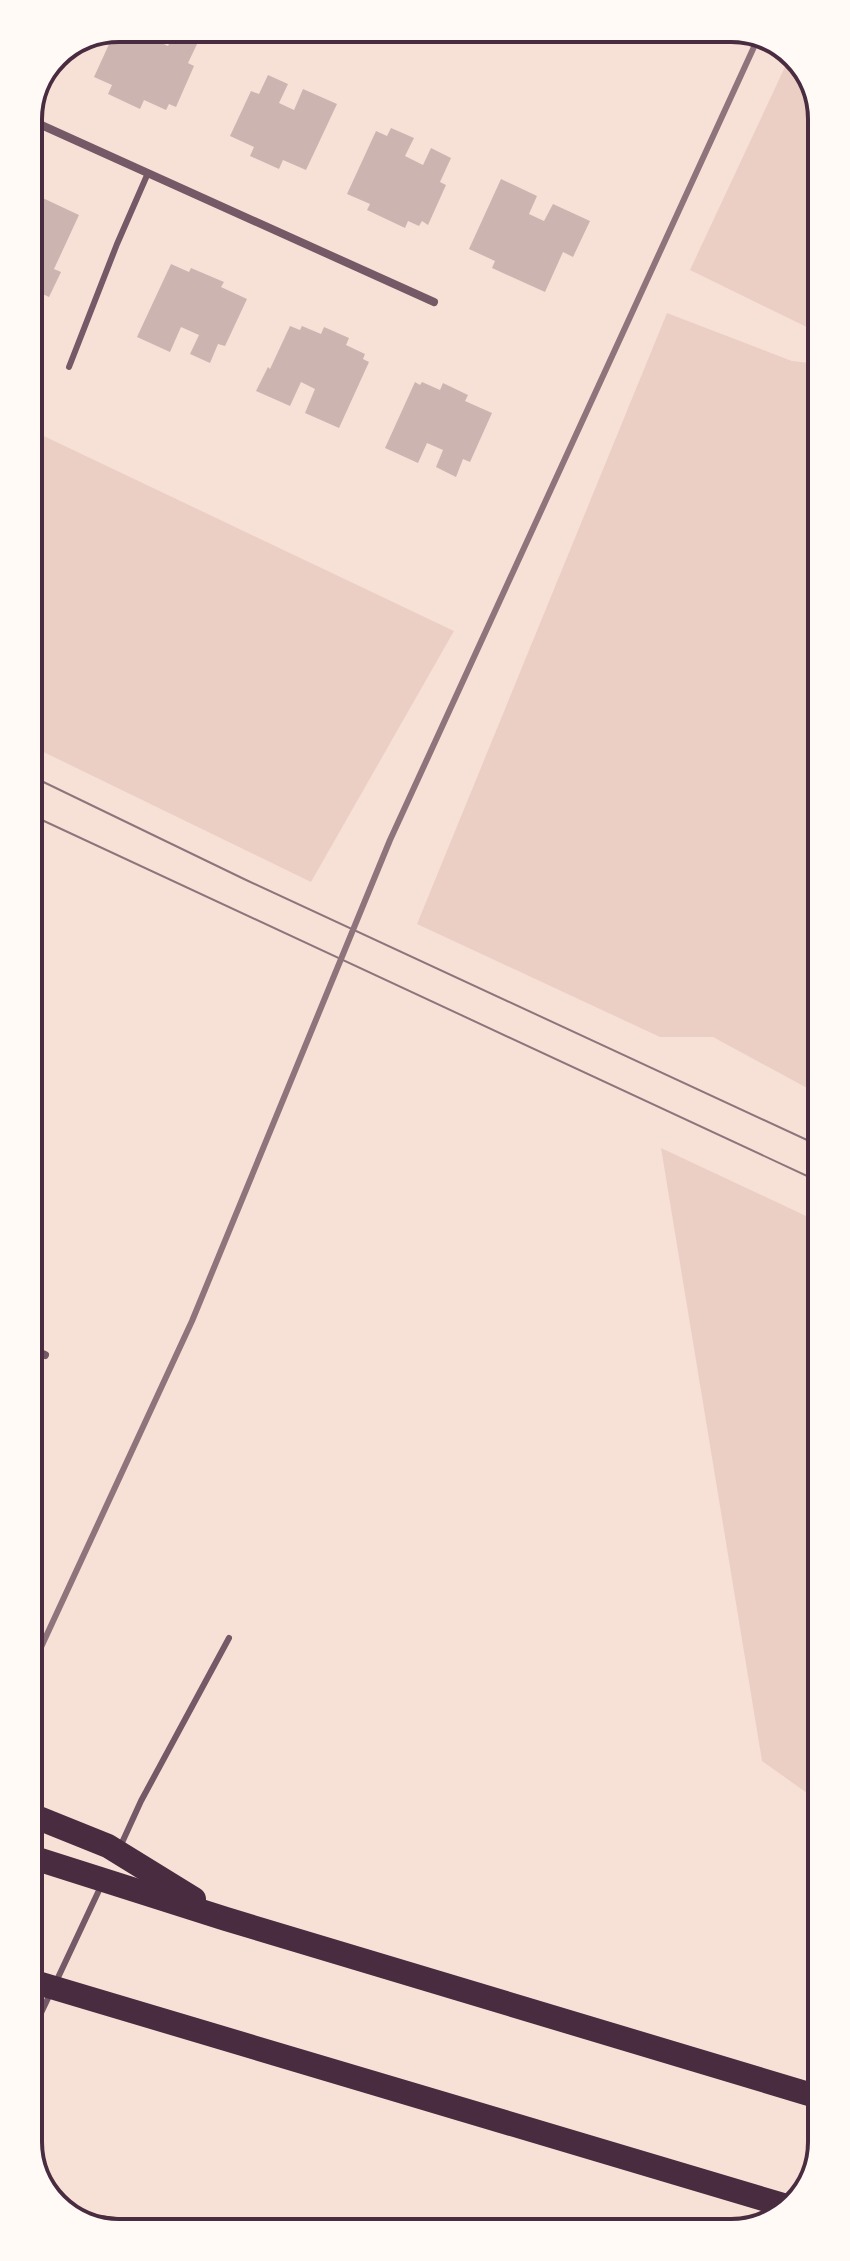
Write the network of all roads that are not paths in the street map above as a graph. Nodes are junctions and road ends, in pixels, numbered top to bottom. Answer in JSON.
{"nodes":[{"id":1,"x":42,"y":125,"type":"edge"},
{"id":2,"x":148,"y":173,"type":"junction"},
{"id":3,"x":434,"y":302,"type":"dead end"},
{"id":4,"x":69,"y":367,"type":"dead end"},
{"id":5,"x":42,"y":1354,"type":"edge"},
{"id":6,"x":45,"y":1355,"type":"dead end"},
{"id":7,"x":229,"y":1638,"type":"dead end"},
{"id":8,"x":42,"y":1819,"type":"edge"},
{"id":9,"x":115,"y":1856,"type":"dead end"},
{"id":10,"x":42,"y":1860,"type":"edge"},
{"id":11,"x":109,"y":1870,"type":"dead end"},
{"id":12,"x":226,"y":1919,"type":"junction"},
{"id":13,"x":42,"y":1984,"type":"edge"},
{"id":14,"x":42,"y":2011,"type":"edge"},
{"id":15,"x":808,"y":2094,"type":"edge"},
{"id":16,"x":778,"y":2203,"type":"edge"}],
"edges":[{"from":1,"to":2,"type":"street"},
{"from":2,"to":3,"type":"street"},
{"from":2,"to":4,"type":"lane"},
{"from":5,"to":6,"type":"street"},
{"from":7,"to":9,"type":"lane"},
{"from":8,"to":12,"type":"highway"},
{"from":10,"to":12,"type":"highway"},
{"from":11,"to":14,"type":"lane"},
{"from":12,"to":15,"type":"highway"},
{"from":13,"to":16,"type":"highway"}]}
